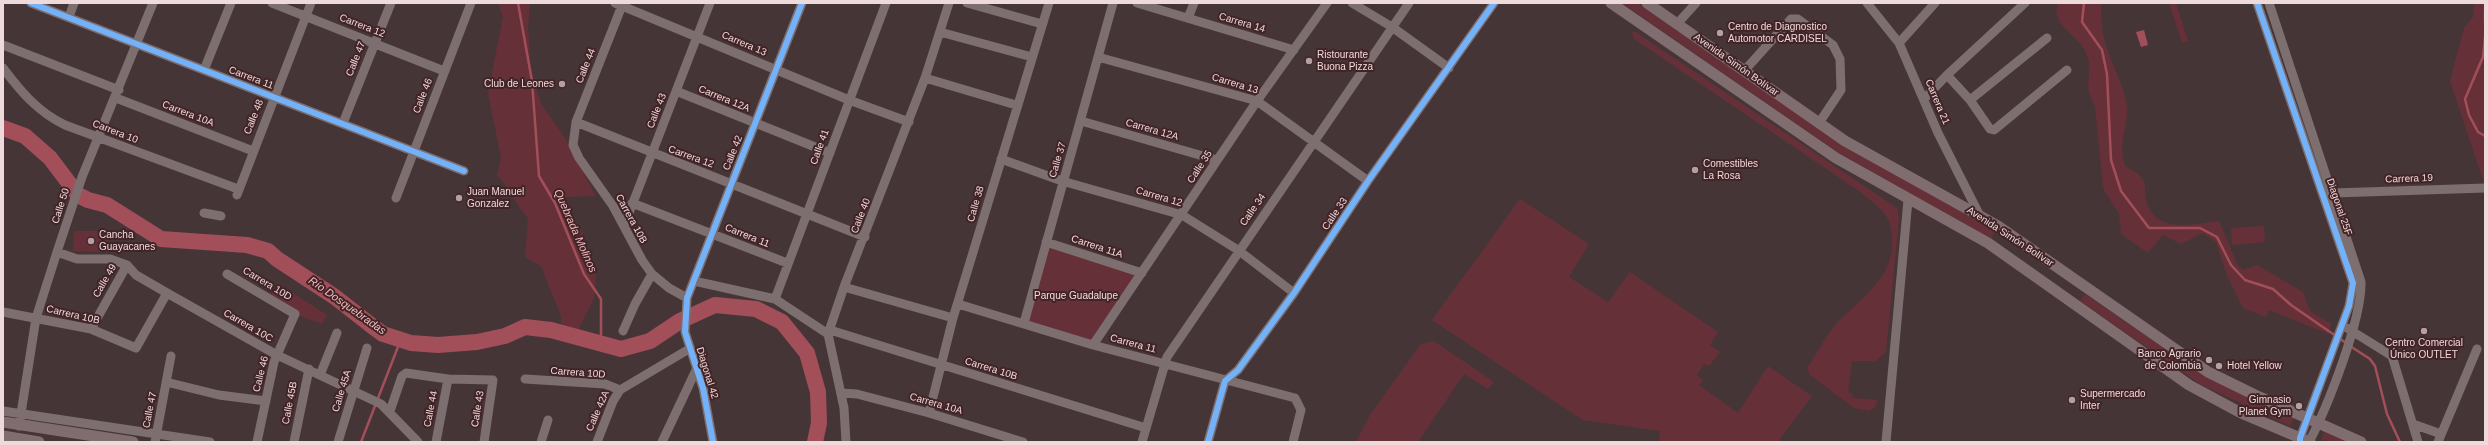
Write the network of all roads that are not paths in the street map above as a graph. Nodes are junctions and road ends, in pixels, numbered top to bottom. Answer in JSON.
{"nodes":[{"id":1,"x":31,"y":3,"type":"edge"},
{"id":2,"x":74,"y":3,"type":"edge"},
{"id":3,"x":153,"y":3,"type":"edge"},
{"id":4,"x":231,"y":3,"type":"edge"},
{"id":5,"x":272,"y":3,"type":"edge"},
{"id":6,"x":311,"y":3,"type":"edge"},
{"id":7,"x":391,"y":3,"type":"edge"},
{"id":8,"x":471,"y":3,"type":"edge"},
{"id":9,"x":710,"y":3,"type":"edge"},
{"id":10,"x":802,"y":3,"type":"edge"},
{"id":11,"x":886,"y":3,"type":"edge"},
{"id":12,"x":949,"y":3,"type":"edge"},
{"id":13,"x":967,"y":3,"type":"edge"},
{"id":14,"x":1049,"y":3,"type":"edge"},
{"id":15,"x":1114,"y":3,"type":"edge"},
{"id":16,"x":1137,"y":3,"type":"edge"},
{"id":17,"x":1194,"y":3,"type":"edge"},
{"id":18,"x":1327,"y":3,"type":"edge"},
{"id":19,"x":1352,"y":3,"type":"edge"},
{"id":20,"x":1409,"y":3,"type":"edge"},
{"id":21,"x":1494,"y":3,"type":"edge"},
{"id":22,"x":1611,"y":3,"type":"edge"},
{"id":23,"x":1647,"y":3,"type":"edge"},
{"id":24,"x":1696,"y":3,"type":"edge"},
{"id":25,"x":1867,"y":3,"type":"edge"},
{"id":26,"x":1935,"y":3,"type":"edge"},
{"id":27,"x":2025,"y":3,"type":"edge"},
{"id":28,"x":2257,"y":3,"type":"edge"},
{"id":29,"x":2269,"y":3,"type":"edge"},
{"id":30,"x":620,"y":4,"type":"edge"},
{"id":31,"x":69,"y":16,"type":"junction"},
{"id":32,"x":305,"y":16,"type":"junction"},
{"id":33,"x":1188,"y":18,"type":"junction"},
{"id":34,"x":1042,"y":24,"type":"junction"},
{"id":35,"x":1677,"y":24,"type":"junction"},
{"id":36,"x":1392,"y":27,"type":"junction"},
{"id":37,"x":940,"y":32,"type":"junction"},
{"id":38,"x":697,"y":36,"type":"junction"},
{"id":39,"x":2047,"y":38,"type":"dead end"},
{"id":40,"x":374,"y":43,"type":"junction"},
{"id":41,"x":1899,"y":43,"type":"junction"},
{"id":42,"x":3,"y":45,"type":"edge"},
{"id":43,"x":138,"y":45,"type":"junction"},
{"id":44,"x":1294,"y":50,"type":"junction"},
{"id":45,"x":1032,"y":57,"type":"junction"},
{"id":46,"x":1098,"y":57,"type":"junction"},
{"id":47,"x":3,"y":68,"type":"edge"},
{"id":48,"x":1449,"y":68,"type":"junction"},
{"id":49,"x":777,"y":69,"type":"junction"},
{"id":50,"x":204,"y":70,"type":"junction"},
{"id":51,"x":2067,"y":70,"type":"dead end"},
{"id":52,"x":444,"y":71,"type":"junction"},
{"id":53,"x":1744,"y":71,"type":"junction"},
{"id":54,"x":1947,"y":75,"type":"junction"},
{"id":55,"x":925,"y":78,"type":"junction"},
{"id":56,"x":676,"y":91,"type":"junction"},
{"id":57,"x":118,"y":94,"type":"junction"},
{"id":58,"x":274,"y":97,"type":"junction"},
{"id":59,"x":1924,"y":99,"type":"junction"},
{"id":60,"x":849,"y":100,"type":"junction"},
{"id":61,"x":1970,"y":100,"type":"junction"},
{"id":62,"x":1257,"y":101,"type":"junction"},
{"id":63,"x":1016,"y":105,"type":"junction"},
{"id":64,"x":1081,"y":121,"type":"junction"},
{"id":65,"x":576,"y":122,"type":"junction"},
{"id":66,"x":909,"y":122,"type":"junction"},
{"id":67,"x":343,"y":123,"type":"junction"},
{"id":68,"x":756,"y":123,"type":"junction"},
{"id":69,"x":1819,"y":123,"type":"junction"},
{"id":70,"x":100,"y":136,"type":"junction"},
{"id":71,"x":572,"y":138,"type":"joint"},
{"id":72,"x":1314,"y":144,"type":"junction"},
{"id":73,"x":253,"y":150,"type":"junction"},
{"id":74,"x":413,"y":151,"type":"junction"},
{"id":75,"x":830,"y":153,"type":"junction"},
{"id":76,"x":652,"y":154,"type":"junction"},
{"id":77,"x":1001,"y":159,"type":"junction"},
{"id":78,"x":1217,"y":160,"type":"junction"},
{"id":79,"x":464,"y":171,"type":"dead end"},
{"id":80,"x":1062,"y":181,"type":"junction"},
{"id":81,"x":1368,"y":181,"type":"junction"},
{"id":82,"x":732,"y":184,"type":"junction"},
{"id":83,"x":2485,"y":188,"type":"edge"},
{"id":84,"x":237,"y":192,"type":"joint"},
{"id":85,"x":2334,"y":193,"type":"junction"},
{"id":86,"x":2324,"y":196,"type":"junction"},
{"id":87,"x":396,"y":198,"type":"dead end"},
{"id":88,"x":1908,"y":200,"type":"junction"},
{"id":89,"x":632,"y":203,"type":"junction"},
{"id":90,"x":808,"y":212,"type":"junction"},
{"id":91,"x":204,"y":213,"type":"dead end"},
{"id":92,"x":1979,"y":214,"type":"junction"},
{"id":93,"x":1182,"y":215,"type":"junction"},
{"id":94,"x":221,"y":216,"type":"dead end"},
{"id":95,"x":624,"y":226,"type":"junction"},
{"id":96,"x":714,"y":234,"type":"junction"},
{"id":97,"x":865,"y":237,"type":"junction"},
{"id":98,"x":1046,"y":242,"type":"junction"},
{"id":99,"x":1238,"y":250,"type":"junction"},
{"id":100,"x":57,"y":252,"type":"junction"},
{"id":101,"x":787,"y":263,"type":"junction"},
{"id":102,"x":127,"y":265,"type":"junction"},
{"id":103,"x":1142,"y":273,"type":"junction"},
{"id":104,"x":227,"y":274,"type":"dead end"},
{"id":105,"x":652,"y":274,"type":"junction"},
{"id":106,"x":694,"y":281,"type":"junction"},
{"id":107,"x":844,"y":287,"type":"junction"},
{"id":108,"x":167,"y":293,"type":"junction"},
{"id":109,"x":1294,"y":293,"type":"junction"},
{"id":110,"x":687,"y":298,"type":"junction"},
{"id":111,"x":775,"y":299,"type":"junction"},
{"id":112,"x":958,"y":304,"type":"junction"},
{"id":113,"x":685,"y":310,"type":"joint"},
{"id":114,"x":3,"y":312,"type":"edge"},
{"id":115,"x":294,"y":314,"type":"joint"},
{"id":116,"x":36,"y":318,"type":"junction"},
{"id":117,"x":953,"y":318,"type":"junction"},
{"id":118,"x":1024,"y":323,"type":"junction"},
{"id":119,"x":91,"y":328,"type":"junction"},
{"id":120,"x":2341,"y":329,"type":"junction"},
{"id":121,"x":623,"y":331,"type":"dead end"},
{"id":122,"x":829,"y":332,"type":"junction"},
{"id":123,"x":337,"y":333,"type":"dead end"},
{"id":124,"x":2351,"y":334,"type":"junction"},
{"id":125,"x":1093,"y":345,"type":"junction"},
{"id":126,"x":367,"y":348,"type":"dead end"},
{"id":127,"x":2477,"y":349,"type":"dead end"},
{"id":128,"x":689,"y":350,"type":"junction"},
{"id":129,"x":277,"y":355,"type":"junction"},
{"id":130,"x":171,"y":356,"type":"dead end"},
{"id":131,"x":1164,"y":363,"type":"junction"},
{"id":132,"x":941,"y":366,"type":"junction"},
{"id":133,"x":696,"y":368,"type":"junction"},
{"id":134,"x":309,"y":369,"type":"junction"},
{"id":135,"x":320,"y":375,"type":"junction"},
{"id":136,"x":448,"y":379,"type":"junction"},
{"id":137,"x":525,"y":379,"type":"dead end"},
{"id":138,"x":166,"y":382,"type":"junction"},
{"id":139,"x":1226,"y":382,"type":"junction"},
{"id":140,"x":620,"y":390,"type":"junction"},
{"id":141,"x":353,"y":391,"type":"junction"},
{"id":142,"x":841,"y":393,"type":"junction"},
{"id":143,"x":266,"y":401,"type":"junction"},
{"id":144,"x":3,"y":411,"type":"edge"},
{"id":145,"x":390,"y":411,"type":"junction"},
{"id":146,"x":929,"y":413,"type":"junction"},
{"id":147,"x":20,"y":420,"type":"junction"},
{"id":148,"x":548,"y":420,"type":"dead end"},
{"id":149,"x":2313,"y":421,"type":"junction"},
{"id":150,"x":3,"y":422,"type":"edge"},
{"id":151,"x":2413,"y":424,"type":"junction"},
{"id":152,"x":1146,"y":428,"type":"junction"},
{"id":153,"x":3,"y":436,"type":"edge"},
{"id":154,"x":2439,"y":438,"type":"edge"},
{"id":155,"x":155,"y":439,"type":"edge"},
{"id":156,"x":2306,"y":441,"type":"edge"},
{"id":157,"x":39,"y":442,"type":"edge"},
{"id":158,"x":133,"y":442,"type":"edge"},
{"id":159,"x":210,"y":442,"type":"edge"},
{"id":160,"x":257,"y":442,"type":"edge"},
{"id":161,"x":294,"y":442,"type":"edge"},
{"id":162,"x":338,"y":442,"type":"edge"},
{"id":163,"x":418,"y":442,"type":"edge"},
{"id":164,"x":436,"y":442,"type":"edge"},
{"id":165,"x":484,"y":442,"type":"edge"},
{"id":166,"x":541,"y":442,"type":"edge"},
{"id":167,"x":597,"y":442,"type":"edge"},
{"id":168,"x":662,"y":442,"type":"edge"},
{"id":169,"x":713,"y":442,"type":"edge"},
{"id":170,"x":846,"y":442,"type":"edge"},
{"id":171,"x":1023,"y":442,"type":"edge"},
{"id":172,"x":1142,"y":442,"type":"edge"},
{"id":173,"x":1208,"y":442,"type":"edge"},
{"id":174,"x":1292,"y":442,"type":"edge"},
{"id":175,"x":1886,"y":442,"type":"edge"},
{"id":176,"x":2361,"y":442,"type":"edge"},
{"id":177,"x":2418,"y":442,"type":"edge"}],
"edges":[{"from":1,"to":31,"type":"street","name":"Carrera 11"},
{"from":2,"to":31,"type":"street"},
{"from":3,"to":43,"type":"street","name":"Calle 50"},
{"from":4,"to":50,"type":"street"},
{"from":5,"to":32,"type":"street","name":"Carrera 12"},
{"from":6,"to":32,"type":"street","name":"Calle 48"},
{"from":7,"to":40,"type":"street","name":"Calle 47"},
{"from":8,"to":52,"type":"street","name":"Calle 46"},
{"from":9,"to":38,"type":"street","name":"Calle 43"},
{"from":10,"to":49,"type":"street","name":"Calle 42"},
{"from":11,"to":60,"type":"street","name":"Calle 41"},
{"from":12,"to":37,"type":"street","name":"Calle 40"},
{"from":13,"to":34,"type":"street"},
{"from":14,"to":34,"type":"street","name":"Calle 38"},
{"from":15,"to":46,"type":"street","name":"Calle 37"},
{"from":16,"to":33,"type":"street","name":"Carrera 14"},
{"from":17,"to":33,"type":"street"},
{"from":18,"to":44,"type":"street","name":"Calle 35"},
{"from":19,"to":36,"type":"street"},
{"from":20,"to":36,"type":"street","name":"Calle 34"},
{"from":21,"to":48,"type":"street","name":"Calle 33"},
{"from":22,"to":88,"type":"main road","name":"Avenida Simón Bolívar"},
{"from":23,"to":35,"type":"main road","name":"Avenida Simón Bolívar"},
{"from":24,"to":35,"type":"street"},
{"from":25,"to":41,"type":"street","name":"Carrera 21"},
{"from":26,"to":41,"type":"street"},
{"from":27,"to":54,"type":"street"},
{"from":28,"to":86,"type":"street","name":"Diagonal 25F"},
{"from":29,"to":85,"type":"street","name":"Diagonal 25F"},
{"from":30,"to":38,"type":"street","name":"Carrera 13"},
{"from":30,"to":65,"type":"street","name":"Calle 44"},
{"from":31,"to":43,"type":"street","name":"Carrera 11"},
{"from":32,"to":40,"type":"street","name":"Carrera 12"},
{"from":32,"to":58,"type":"street","name":"Calle 48"},
{"from":33,"to":44,"type":"street","name":"Carrera 14"},
{"from":34,"to":45,"type":"street","name":"Calle 38"},
{"from":35,"to":53,"type":"main road","name":"Avenida Simón Bolívar"},
{"from":36,"to":48,"type":"street"},
{"from":36,"to":72,"type":"street","name":"Calle 34"},
{"from":37,"to":45,"type":"street"},
{"from":37,"to":55,"type":"street","name":"Calle 40"},
{"from":38,"to":49,"type":"street","name":"Carrera 13"},
{"from":38,"to":56,"type":"street","name":"Calle 43"},
{"from":39,"to":61,"type":"street"},
{"from":40,"to":52,"type":"street","name":"Carrera 12"},
{"from":40,"to":67,"type":"street","name":"Calle 47"},
{"from":41,"to":59,"type":"street","name":"Carrera 21"},
{"from":42,"to":57,"type":"street","name":"Carrera 10A"},
{"from":43,"to":50,"type":"street","name":"Carrera 11"},
{"from":43,"to":57,"type":"street","name":"Calle 50"},
{"from":44,"to":62,"type":"street","name":"Calle 35"},
{"from":45,"to":63,"type":"street","name":"Calle 38"},
{"from":46,"to":62,"type":"street","name":"Carrera 13"},
{"from":46,"to":64,"type":"street","name":"Calle 37"},
{"from":47,"to":70,"type":"street","name":"Carrera 10"},
{"from":48,"to":81,"type":"street","name":"Calle 33"},
{"from":49,"to":60,"type":"street","name":"Carrera 13"},
{"from":49,"to":68,"type":"street","name":"Calle 42"},
{"from":50,"to":58,"type":"street","name":"Carrera 11"},
{"from":51,"to":61,"type":"street"},
{"from":52,"to":74,"type":"street","name":"Calle 46"},
{"from":53,"to":69,"type":"main road","name":"Avenida Simón Bolívar"},
{"from":53,"to":69,"type":"street"},
{"from":54,"to":59,"type":"street"},
{"from":54,"to":61,"type":"street"},
{"from":55,"to":63,"type":"street"},
{"from":55,"to":66,"type":"street","name":"Calle 40"},
{"from":56,"to":68,"type":"street","name":"Carrera 12A"},
{"from":56,"to":76,"type":"street","name":"Calle 43"},
{"from":57,"to":70,"type":"street","name":"Calle 50"},
{"from":57,"to":73,"type":"street","name":"Carrera 10A"},
{"from":58,"to":67,"type":"street","name":"Carrera 11"},
{"from":58,"to":73,"type":"street","name":"Calle 48"},
{"from":59,"to":92,"type":"street","name":"Carrera 21"},
{"from":60,"to":66,"type":"street","name":"Carrera 13"},
{"from":60,"to":75,"type":"street","name":"Calle 41"},
{"from":62,"to":72,"type":"street","name":"Carrera 13"},
{"from":62,"to":78,"type":"street","name":"Calle 35"},
{"from":63,"to":77,"type":"street","name":"Calle 38"},
{"from":64,"to":78,"type":"street","name":"Carrera 12A"},
{"from":64,"to":80,"type":"street","name":"Calle 37"},
{"from":65,"to":71,"type":"street","name":"Calle 44"},
{"from":65,"to":76,"type":"street","name":"Carrera 12"},
{"from":66,"to":97,"type":"street","name":"Calle 40"},
{"from":67,"to":74,"type":"street","name":"Carrera 11"},
{"from":68,"to":75,"type":"street","name":"Carrera 12A"},
{"from":68,"to":82,"type":"street","name":"Calle 42"},
{"from":69,"to":92,"type":"main road","name":"Avenida Simón Bolívar"},
{"from":70,"to":84,"type":"street","name":"Carrera 10"},
{"from":70,"to":100,"type":"street","name":"Calle 50"},
{"from":71,"to":95,"type":"street","name":"Carrera 10B"},
{"from":72,"to":81,"type":"street","name":"Carrera 13"},
{"from":72,"to":99,"type":"street","name":"Calle 34"},
{"from":73,"to":84,"type":"street","name":"Calle 48"},
{"from":74,"to":79,"type":"street","name":"Carrera 11"},
{"from":74,"to":87,"type":"street","name":"Calle 46"},
{"from":75,"to":90,"type":"street","name":"Calle 41"},
{"from":76,"to":82,"type":"street","name":"Carrera 12"},
{"from":76,"to":89,"type":"street","name":"Calle 43"},
{"from":77,"to":80,"type":"street","name":"Carrera 12"},
{"from":77,"to":112,"type":"street","name":"Calle 38"},
{"from":78,"to":93,"type":"street","name":"Calle 35"},
{"from":80,"to":93,"type":"street","name":"Carrera 12"},
{"from":80,"to":98,"type":"street","name":"Calle 37"},
{"from":81,"to":109,"type":"street","name":"Calle 33"},
{"from":82,"to":90,"type":"street","name":"Carrera 12"},
{"from":82,"to":96,"type":"street","name":"Calle 42"},
{"from":83,"to":85,"type":"street","name":"Carrera 19"},
{"from":85,"to":86,"type":"street","name":"Carrera 19"},
{"from":85,"to":124,"type":"street","name":"Diagonal 25F"},
{"from":86,"to":120,"type":"street","name":"Diagonal 25F"},
{"from":88,"to":156,"type":"main road","name":"Avenida Simón Bolívar"},
{"from":88,"to":175,"type":"street"},
{"from":89,"to":95,"type":"street","name":"Calle 43"},
{"from":89,"to":96,"type":"street","name":"Carrera 11"},
{"from":90,"to":97,"type":"street","name":"Carrera 12"},
{"from":90,"to":101,"type":"street","name":"Calle 41"},
{"from":91,"to":94,"type":"street"},
{"from":92,"to":149,"type":"main road","name":"Avenida Simón Bolívar"},
{"from":93,"to":99,"type":"street","name":"Carrera 12"},
{"from":93,"to":103,"type":"street","name":"Calle 35"},
{"from":95,"to":105,"type":"street","name":"Carrera 10B"},
{"from":96,"to":101,"type":"street","name":"Carrera 11"},
{"from":96,"to":106,"type":"street","name":"Calle 42"},
{"from":97,"to":107,"type":"street","name":"Calle 40"},
{"from":98,"to":103,"type":"street","name":"Carrera 11A"},
{"from":98,"to":118,"type":"street","name":"Calle 37"},
{"from":99,"to":109,"type":"street","name":"Carrera 12"},
{"from":99,"to":131,"type":"street","name":"Calle 34"},
{"from":100,"to":102,"type":"street","name":"Carrera 10C"},
{"from":100,"to":116,"type":"street","name":"Calle 50"},
{"from":101,"to":111,"type":"street","name":"Calle 41"},
{"from":102,"to":108,"type":"street","name":"Carrera 10C"},
{"from":102,"to":119,"type":"street","name":"Calle 49"},
{"from":103,"to":125,"type":"street","name":"Calle 35"},
{"from":104,"to":115,"type":"street","name":"Carrera 10D"},
{"from":105,"to":110,"type":"street","name":"Carrera 10B"},
{"from":105,"to":121,"type":"street"},
{"from":106,"to":110,"type":"street","name":"Calle 42"},
{"from":106,"to":111,"type":"street","name":"Carrera 10B"},
{"from":107,"to":117,"type":"street"},
{"from":107,"to":122,"type":"street","name":"Calle 40"},
{"from":108,"to":119,"type":"street","name":"Carrera 10B"},
{"from":108,"to":129,"type":"street","name":"Carrera 10C"},
{"from":109,"to":139,"type":"street","name":"Calle 33"},
{"from":110,"to":113,"type":"street","name":"Calle 42"},
{"from":111,"to":122,"type":"street","name":"Carrera 10B"},
{"from":112,"to":117,"type":"street","name":"Calle 38"},
{"from":112,"to":118,"type":"street","name":"Carrera 11"},
{"from":113,"to":128,"type":"street","name":"Diagonal 42"},
{"from":114,"to":116,"type":"street","name":"Carrera 10B"},
{"from":115,"to":129,"type":"street","name":"Calle 46"},
{"from":116,"to":119,"type":"street","name":"Carrera 10B"},
{"from":116,"to":147,"type":"street","name":"Calle 50"},
{"from":117,"to":132,"type":"street","name":"Calle 38"},
{"from":118,"to":125,"type":"street","name":"Carrera 11"},
{"from":120,"to":124,"type":"street"},
{"from":120,"to":149,"type":"street","name":"Diagonal 25F"},
{"from":122,"to":132,"type":"street","name":"Carrera 10B"},
{"from":122,"to":142,"type":"street"},
{"from":123,"to":135,"type":"street"},
{"from":124,"to":149,"type":"street","name":"Diagonal 25F"},
{"from":124,"to":151,"type":"street"},
{"from":125,"to":131,"type":"street","name":"Carrera 11"},
{"from":126,"to":141,"type":"street","name":"Calle 45A"},
{"from":127,"to":154,"type":"street"},
{"from":128,"to":133,"type":"street","name":"Diagonal 42"},
{"from":128,"to":140,"type":"street"},
{"from":129,"to":134,"type":"street","name":"Carrera 10C"},
{"from":129,"to":143,"type":"street","name":"Calle 46"},
{"from":130,"to":138,"type":"street","name":"Calle 47"},
{"from":131,"to":139,"type":"street","name":"Carrera 11"},
{"from":131,"to":152,"type":"street","name":"Calle 34"},
{"from":132,"to":146,"type":"street","name":"Calle 38"},
{"from":132,"to":152,"type":"street","name":"Carrera 10B"},
{"from":133,"to":168,"type":"street"},
{"from":133,"to":169,"type":"street","name":"Diagonal 42"},
{"from":134,"to":135,"type":"street","name":"Carrera 10C"},
{"from":134,"to":161,"type":"street","name":"Calle 45B"},
{"from":135,"to":141,"type":"street","name":"Carrera 10C"},
{"from":136,"to":145,"type":"street"},
{"from":136,"to":164,"type":"street","name":"Calle 44"},
{"from":136,"to":165,"type":"street","name":"Calle 43"},
{"from":137,"to":140,"type":"street","name":"Carrera 10D"},
{"from":138,"to":143,"type":"street"},
{"from":138,"to":155,"type":"street","name":"Calle 47"},
{"from":139,"to":173,"type":"street","name":"Calle 33"},
{"from":139,"to":174,"type":"street","name":"Carrera 11"},
{"from":140,"to":167,"type":"street","name":"Calle 42A"},
{"from":141,"to":145,"type":"street","name":"Carrera 10C"},
{"from":141,"to":162,"type":"street","name":"Calle 45A"},
{"from":142,"to":146,"type":"street","name":"Carrera 10A"},
{"from":142,"to":170,"type":"street"},
{"from":143,"to":160,"type":"street","name":"Calle 46"},
{"from":144,"to":147,"type":"street"},
{"from":145,"to":163,"type":"street","name":"Carrera 10C"},
{"from":146,"to":171,"type":"street","name":"Carrera 10A"},
{"from":147,"to":150,"type":"main road"},
{"from":147,"to":155,"type":"street"},
{"from":147,"to":158,"type":"main road"},
{"from":148,"to":166,"type":"street"},
{"from":149,"to":156,"type":"street"},
{"from":149,"to":176,"type":"main road","name":"Avenida Simón Bolívar"},
{"from":151,"to":154,"type":"street"},
{"from":151,"to":177,"type":"street"},
{"from":152,"to":172,"type":"street","name":"Calle 34"},
{"from":153,"to":157,"type":"main road"},
{"from":155,"to":159,"type":"street"}]}
